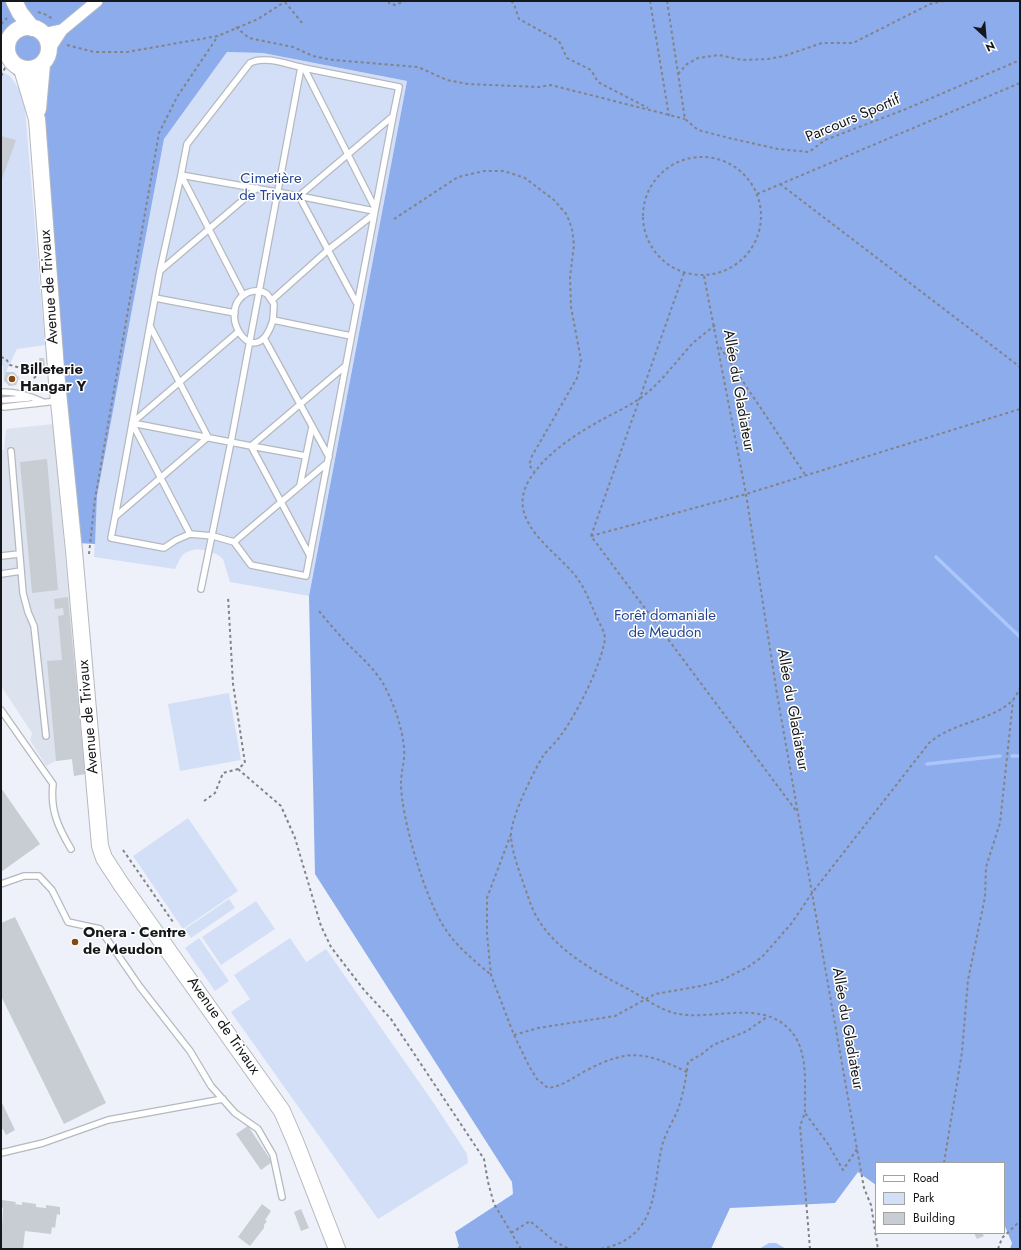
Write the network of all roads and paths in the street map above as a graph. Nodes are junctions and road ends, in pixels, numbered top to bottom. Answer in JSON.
{"nodes":[{"id":1,"x":97,"y":1,"type":"edge"},
{"id":2,"x":286,"y":1,"type":"edge"},
{"id":3,"x":389,"y":1,"type":"edge"},
{"id":4,"x":405,"y":1,"type":"edge"},
{"id":5,"x":511,"y":1,"type":"edge"},
{"id":6,"x":650,"y":1,"type":"edge"},
{"id":7,"x":667,"y":1,"type":"edge"},
{"id":8,"x":944,"y":1,"type":"edge"},
{"id":9,"x":967,"y":1,"type":"edge"},
{"id":10,"x":986,"y":1,"type":"edge"},
{"id":11,"x":17,"y":7,"type":"edge"},
{"id":12,"x":303,"y":24,"type":"dead end"},
{"id":13,"x":236,"y":27,"type":"junction"},
{"id":14,"x":62,"y":30,"type":"junction"},
{"id":15,"x":38,"y":31,"type":"junction"},
{"id":16,"x":218,"y":36,"type":"junction"},
{"id":17,"x":69,"y":44,"type":"dead end"},
{"id":18,"x":10,"y":51,"type":"edge"},
{"id":19,"x":46,"y":57,"type":"junction"},
{"id":20,"x":1020,"y":60,"type":"edge"},
{"id":21,"x":303,"y":68,"type":"junction"},
{"id":22,"x":678,"y":74,"type":"junction"},
{"id":23,"x":1,"y":76,"type":"edge"},
{"id":24,"x":1020,"y":83,"type":"edge"},
{"id":25,"x":651,"y":110,"type":"junction"},
{"id":26,"x":393,"y":116,"type":"junction"},
{"id":27,"x":669,"y":116,"type":"junction"},
{"id":28,"x":37,"y":119,"type":"junction"},
{"id":29,"x":685,"y":119,"type":"junction"},
{"id":30,"x":347,"y":155,"type":"junction"},
{"id":31,"x":181,"y":174,"type":"junction"},
{"id":32,"x":780,"y":184,"type":"junction"},
{"id":33,"x":257,"y":188,"type":"junction"},
{"id":34,"x":278,"y":193,"type":"junction"},
{"id":35,"x":757,"y":194,"type":"junction"},
{"id":36,"x":299,"y":196,"type":"junction"},
{"id":37,"x":374,"y":211,"type":"junction"},
{"id":38,"x":394,"y":219,"type":"dead end"},
{"id":39,"x":208,"y":229,"type":"junction"},
{"id":40,"x":328,"y":250,"type":"junction"},
{"id":41,"x":160,"y":270,"type":"junction"},
{"id":42,"x":684,"y":273,"type":"junction"},
{"id":43,"x":704,"y":276,"type":"junction"},
{"id":44,"x":259,"y":290,"type":"junction"},
{"id":45,"x":243,"y":295,"type":"junction"},
{"id":46,"x":155,"y":298,"type":"junction"},
{"id":47,"x":272,"y":300,"type":"junction"},
{"id":48,"x":356,"y":303,"type":"junction"},
{"id":49,"x":235,"y":312,"type":"junction"},
{"id":50,"x":273,"y":320,"type":"junction"},
{"id":51,"x":715,"y":325,"type":"junction"},
{"id":52,"x":150,"y":326,"type":"junction"},
{"id":53,"x":238,"y":332,"type":"junction"},
{"id":54,"x":351,"y":336,"type":"junction"},
{"id":55,"x":264,"y":338,"type":"junction"},
{"id":56,"x":250,"y":342,"type":"junction"},
{"id":57,"x":718,"y":345,"type":"junction"},
{"id":58,"x":1,"y":357,"type":"edge"},
{"id":59,"x":1020,"y":367,"type":"edge"},
{"id":60,"x":344,"y":368,"type":"junction"},
{"id":61,"x":180,"y":382,"type":"junction"},
{"id":62,"x":20,"y":385,"type":"dead end"},
{"id":63,"x":4,"y":392,"type":"dead end"},
{"id":64,"x":33,"y":397,"type":"junction"},
{"id":65,"x":640,"y":398,"type":"junction"},
{"id":66,"x":4,"y":400,"type":"dead end"},
{"id":67,"x":59,"y":401,"type":"junction"},
{"id":68,"x":43,"y":403,"type":"junction"},
{"id":69,"x":300,"y":404,"type":"junction"},
{"id":70,"x":4,"y":407,"type":"dead end"},
{"id":71,"x":1020,"y":409,"type":"edge"},
{"id":72,"x":132,"y":423,"type":"junction"},
{"id":73,"x":312,"y":427,"type":"junction"},
{"id":74,"x":208,"y":437,"type":"junction"},
{"id":75,"x":231,"y":442,"type":"junction"},
{"id":76,"x":251,"y":446,"type":"junction"},
{"id":77,"x":11,"y":451,"type":"dead end"},
{"id":78,"x":306,"y":456,"type":"junction"},
{"id":79,"x":328,"y":460,"type":"junction"},
{"id":80,"x":534,"y":471,"type":"junction"},
{"id":81,"x":806,"y":476,"type":"junction"},
{"id":82,"x":161,"y":479,"type":"junction"},
{"id":83,"x":300,"y":485,"type":"junction"},
{"id":84,"x":746,"y":494,"type":"junction"},
{"id":85,"x":281,"y":501,"type":"junction"},
{"id":86,"x":115,"y":517,"type":"junction"},
{"id":87,"x":190,"y":534,"type":"junction"},
{"id":88,"x":213,"y":536,"type":"junction"},
{"id":89,"x":591,"y":536,"type":"junction"},
{"id":90,"x":234,"y":542,"type":"junction"},
{"id":91,"x":19,"y":554,"type":"junction"},
{"id":92,"x":1,"y":556,"type":"edge"},
{"id":93,"x":310,"y":556,"type":"junction"},
{"id":94,"x":75,"y":568,"type":"junction"},
{"id":95,"x":21,"y":572,"type":"junction"},
{"id":96,"x":1,"y":574,"type":"edge"},
{"id":97,"x":201,"y":589,"type":"dead end"},
{"id":98,"x":228,"y":596,"type":"dead end"},
{"id":99,"x":319,"y":611,"type":"dead end"},
{"id":100,"x":1020,"y":688,"type":"edge"},
{"id":101,"x":1013,"y":701,"type":"junction"},
{"id":102,"x":1,"y":710,"type":"edge"},
{"id":103,"x":46,"y":736,"type":"dead end"},
{"id":104,"x":238,"y":769,"type":"junction"},
{"id":105,"x":204,"y":801,"type":"dead end"},
{"id":106,"x":798,"y":812,"type":"junction"},
{"id":107,"x":511,"y":833,"type":"junction"},
{"id":108,"x":71,"y":849,"type":"dead end"},
{"id":109,"x":123,"y":850,"type":"dead end"},
{"id":110,"x":1,"y":884,"type":"edge"},
{"id":111,"x":812,"y":893,"type":"junction"},
{"id":112,"x":173,"y":922,"type":"dead end"},
{"id":113,"x":491,"y":975,"type":"junction"},
{"id":114,"x":646,"y":999,"type":"junction"},
{"id":115,"x":768,"y":1016,"type":"junction"},
{"id":116,"x":514,"y":1034,"type":"junction"},
{"id":117,"x":687,"y":1072,"type":"junction"},
{"id":118,"x":223,"y":1099,"type":"junction"},
{"id":119,"x":805,"y":1113,"type":"junction"},
{"id":120,"x":857,"y":1149,"type":"junction"},
{"id":121,"x":1,"y":1153,"type":"edge"},
{"id":122,"x":944,"y":1162,"type":"edge"},
{"id":123,"x":282,"y":1196,"type":"dead end"},
{"id":124,"x":1020,"y":1221,"type":"edge"},
{"id":125,"x":875,"y":1227,"type":"edge"},
{"id":126,"x":511,"y":1233,"type":"junction"},
{"id":127,"x":876,"y":1234,"type":"edge"},
{"id":128,"x":337,"y":1249,"type":"edge"},
{"id":129,"x":521,"y":1249,"type":"edge"},
{"id":130,"x":569,"y":1249,"type":"edge"},
{"id":131,"x":601,"y":1249,"type":"edge"},
{"id":132,"x":810,"y":1249,"type":"edge"},
{"id":133,"x":878,"y":1249,"type":"edge"},
{"id":134,"x":998,"y":1249,"type":"edge"}],
"edges":[{"from":1,"to":14,"type":"street"},
{"from":2,"to":12,"type":"path"},
{"from":2,"to":13,"type":"path"},
{"from":3,"to":4,"type":"path"},
{"from":5,"to":25,"type":"path"},
{"from":6,"to":27,"type":"path"},
{"from":7,"to":22,"type":"path"},
{"from":8,"to":22,"type":"path"},
{"from":9,"to":10,"type":"path"},
{"from":11,"to":15,"type":"main road"},
{"from":11,"to":18,"type":"main road"},
{"from":13,"to":16,"type":"path"},
{"from":13,"to":25,"type":"path"},
{"from":14,"to":15,"type":"street"},
{"from":14,"to":19,"type":"street"},
{"from":15,"to":18,"type":"main road"},
{"from":15,"to":19,"type":"main road"},
{"from":16,"to":17,"type":"path"},
{"from":16,"to":94,"type":"path"},
{"from":18,"to":19,"type":"main road"},
{"from":18,"to":23,"type":"path"},
{"from":18,"to":28,"type":"main road","name":"Avenue de Trivaux"},
{"from":19,"to":28,"type":"main road","name":"Avenue de Trivaux"},
{"from":20,"to":29,"type":"path","name":"Parcours Sportif"},
{"from":21,"to":26,"type":"lane"},
{"from":21,"to":30,"type":"lane"},
{"from":21,"to":31,"type":"lane"},
{"from":21,"to":34,"type":"lane"},
{"from":22,"to":29,"type":"path"},
{"from":24,"to":32,"type":"path"},
{"from":25,"to":27,"type":"path"},
{"from":26,"to":30,"type":"lane"},
{"from":26,"to":37,"type":"lane"},
{"from":27,"to":29,"type":"path"},
{"from":28,"to":67,"type":"main road","name":"Avenue de Trivaux"},
{"from":30,"to":36,"type":"lane"},
{"from":30,"to":37,"type":"lane"},
{"from":31,"to":33,"type":"lane"},
{"from":31,"to":39,"type":"lane"},
{"from":31,"to":41,"type":"lane"},
{"from":32,"to":35,"type":"path"},
{"from":32,"to":59,"type":"path"},
{"from":33,"to":34,"type":"lane"},
{"from":33,"to":39,"type":"lane"},
{"from":34,"to":36,"type":"lane"},
{"from":34,"to":44,"type":"lane"},
{"from":35,"to":42,"type":"path"},
{"from":35,"to":43,"type":"path"},
{"from":36,"to":37,"type":"lane"},
{"from":36,"to":40,"type":"lane"},
{"from":37,"to":40,"type":"lane"},
{"from":37,"to":48,"type":"lane"},
{"from":38,"to":80,"type":"path"},
{"from":39,"to":41,"type":"lane"},
{"from":39,"to":45,"type":"lane"},
{"from":40,"to":47,"type":"lane"},
{"from":40,"to":48,"type":"lane"},
{"from":41,"to":46,"type":"lane"},
{"from":42,"to":43,"type":"path"},
{"from":42,"to":65,"type":"path"},
{"from":43,"to":51,"type":"path","name":"Allée du Gladiateur"},
{"from":44,"to":45,"type":"lane"},
{"from":44,"to":47,"type":"lane"},
{"from":44,"to":56,"type":"lane"},
{"from":45,"to":49,"type":"lane"},
{"from":46,"to":49,"type":"lane"},
{"from":46,"to":52,"type":"lane"},
{"from":47,"to":50,"type":"lane"},
{"from":48,"to":54,"type":"lane"},
{"from":49,"to":53,"type":"lane"},
{"from":50,"to":54,"type":"lane"},
{"from":50,"to":55,"type":"lane"},
{"from":51,"to":57,"type":"path","name":"Allée du Gladiateur"},
{"from":51,"to":65,"type":"path"},
{"from":52,"to":61,"type":"lane"},
{"from":52,"to":72,"type":"lane"},
{"from":53,"to":56,"type":"lane"},
{"from":53,"to":61,"type":"lane"},
{"from":54,"to":60,"type":"lane"},
{"from":55,"to":56,"type":"lane"},
{"from":55,"to":69,"type":"lane"},
{"from":56,"to":75,"type":"lane"},
{"from":57,"to":81,"type":"path"},
{"from":57,"to":84,"type":"path","name":"Allée du Gladiateur"},
{"from":58,"to":62,"type":"path"},
{"from":60,"to":69,"type":"lane"},
{"from":60,"to":79,"type":"lane"},
{"from":61,"to":72,"type":"lane"},
{"from":61,"to":74,"type":"lane"},
{"from":63,"to":64,"type":"lane"},
{"from":64,"to":66,"type":"lane"},
{"from":64,"to":68,"type":"lane"},
{"from":65,"to":80,"type":"path"},
{"from":65,"to":89,"type":"path"},
{"from":67,"to":68,"type":"lane"},
{"from":67,"to":94,"type":"main road","name":"Avenue de Trivaux"},
{"from":68,"to":70,"type":"lane"},
{"from":69,"to":73,"type":"lane"},
{"from":69,"to":76,"type":"lane"},
{"from":71,"to":81,"type":"path"},
{"from":72,"to":74,"type":"lane"},
{"from":72,"to":82,"type":"lane"},
{"from":72,"to":86,"type":"lane"},
{"from":73,"to":78,"type":"lane"},
{"from":73,"to":79,"type":"lane"},
{"from":74,"to":75,"type":"lane"},
{"from":74,"to":82,"type":"lane"},
{"from":75,"to":76,"type":"lane"},
{"from":75,"to":88,"type":"lane"},
{"from":76,"to":78,"type":"lane"},
{"from":76,"to":85,"type":"lane"},
{"from":77,"to":91,"type":"lane"},
{"from":78,"to":83,"type":"lane"},
{"from":79,"to":83,"type":"lane"},
{"from":79,"to":93,"type":"lane"},
{"from":80,"to":107,"type":"path"},
{"from":81,"to":84,"type":"path"},
{"from":82,"to":86,"type":"lane"},
{"from":82,"to":87,"type":"lane"},
{"from":83,"to":85,"type":"lane"},
{"from":84,"to":89,"type":"path"},
{"from":84,"to":106,"type":"path","name":"Allée du Gladiateur"},
{"from":85,"to":90,"type":"lane"},
{"from":85,"to":93,"type":"lane"},
{"from":86,"to":87,"type":"lane"},
{"from":87,"to":88,"type":"lane"},
{"from":88,"to":90,"type":"lane"},
{"from":88,"to":97,"type":"lane"},
{"from":89,"to":106,"type":"path"},
{"from":90,"to":93,"type":"lane"},
{"from":91,"to":92,"type":"lane"},
{"from":91,"to":95,"type":"lane"},
{"from":94,"to":128,"type":"main road","name":"Avenue de Trivaux"},
{"from":95,"to":96,"type":"lane"},
{"from":95,"to":103,"type":"lane"},
{"from":98,"to":104,"type":"path"},
{"from":99,"to":113,"type":"path"},
{"from":100,"to":101,"type":"path"},
{"from":101,"to":111,"type":"path"},
{"from":101,"to":122,"type":"path"},
{"from":102,"to":108,"type":"lane"},
{"from":104,"to":105,"type":"path"},
{"from":104,"to":126,"type":"path"},
{"from":106,"to":111,"type":"path","name":"Allée du Gladiateur"},
{"from":107,"to":113,"type":"path"},
{"from":107,"to":114,"type":"path"},
{"from":109,"to":112,"type":"path"},
{"from":110,"to":118,"type":"lane"},
{"from":111,"to":114,"type":"path"},
{"from":111,"to":120,"type":"path","name":"Allée du Gladiateur"},
{"from":113,"to":116,"type":"path"},
{"from":114,"to":115,"type":"path"},
{"from":114,"to":116,"type":"path"},
{"from":115,"to":117,"type":"path"},
{"from":115,"to":119,"type":"path"},
{"from":116,"to":117,"type":"path"},
{"from":117,"to":131,"type":"path"},
{"from":118,"to":121,"type":"lane"},
{"from":118,"to":123,"type":"lane"},
{"from":119,"to":120,"type":"path"},
{"from":119,"to":132,"type":"path"},
{"from":120,"to":125,"type":"path","name":"Allée du Gladiateur"},
{"from":124,"to":134,"type":"path"},
{"from":126,"to":129,"type":"path"},
{"from":126,"to":130,"type":"path"},
{"from":127,"to":133,"type":"path","name":"Allée du Gladiateur"}]}
